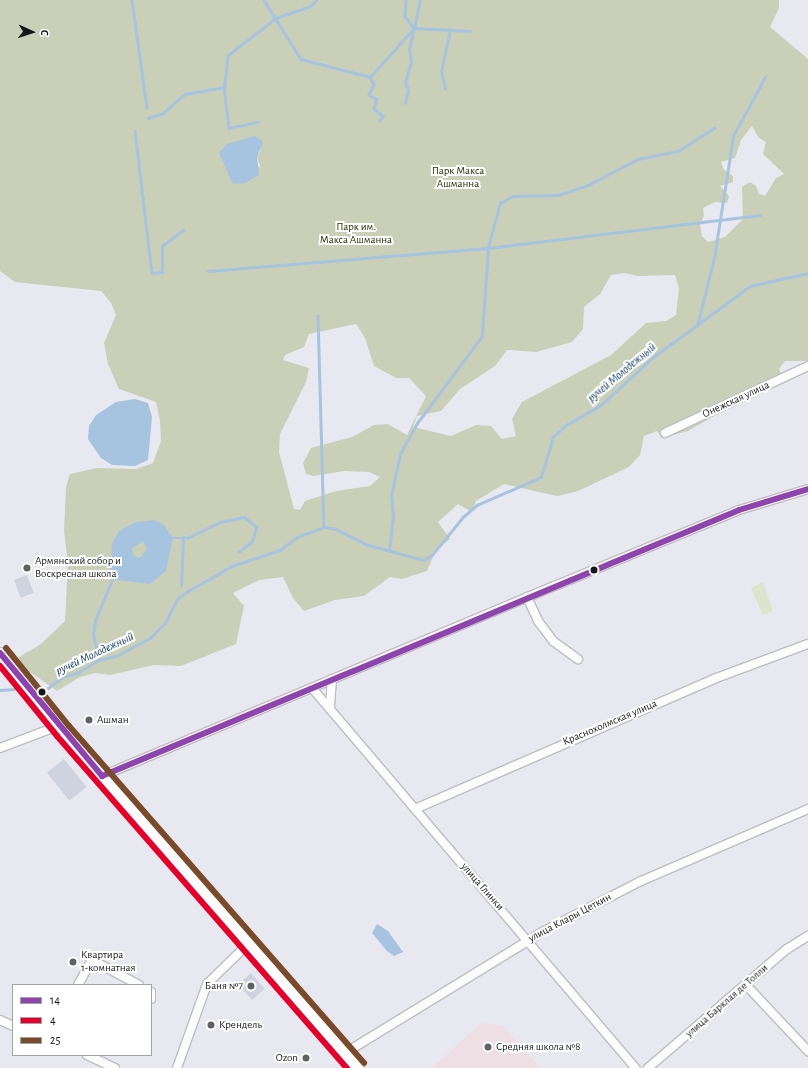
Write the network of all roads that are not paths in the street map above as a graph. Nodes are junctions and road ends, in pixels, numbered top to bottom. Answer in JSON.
{"nodes":[{"id":1,"x":808,"y":366,"type":"edge"},
{"id":2,"x":665,"y":433,"type":"dead end"},
{"id":3,"x":808,"y":489,"type":"edge"},
{"id":4,"x":527,"y":597,"type":"junction"},
{"id":5,"x":808,"y":644,"type":"edge"},
{"id":6,"x":0,"y":653,"type":"edge"},
{"id":7,"x":578,"y":659,"type":"dead end"},
{"id":8,"x":332,"y":679,"type":"junction"},
{"id":9,"x":312,"y":688,"type":"junction"},
{"id":10,"x":330,"y":707,"type":"junction"},
{"id":11,"x":58,"y":726,"type":"junction"},
{"id":12,"x":0,"y":748,"type":"edge"},
{"id":13,"x":102,"y":776,"type":"junction"},
{"id":14,"x":415,"y":809,"type":"junction"},
{"id":15,"x":808,"y":809,"type":"edge"},
{"id":16,"x":808,"y":936,"type":"edge"},
{"id":17,"x":527,"y":940,"type":"junction"},
{"id":18,"x":249,"y":943,"type":"junction"},
{"id":19,"x":79,"y":984,"type":"edge"},
{"id":20,"x":137,"y":984,"type":"edge"},
{"id":21,"x":746,"y":985,"type":"junction"},
{"id":22,"x":0,"y":1020,"type":"edge"},
{"id":23,"x":12,"y":1026,"type":"edge"},
{"id":24,"x":808,"y":1051,"type":"edge"},
{"id":25,"x":345,"y":1053,"type":"junction"},
{"id":26,"x":89,"y":1056,"type":"edge"},
{"id":27,"x":115,"y":1068,"type":"edge"},
{"id":28,"x":177,"y":1068,"type":"edge"},
{"id":29,"x":358,"y":1068,"type":"edge"},
{"id":30,"x":635,"y":1068,"type":"edge"},
{"id":31,"x":648,"y":1068,"type":"edge"}],
"edges":[{"from":1,"to":2,"type":"street","name":"Онежская улица"},
{"from":3,"to":4,"type":"street"},
{"from":4,"to":7,"type":"street"},
{"from":4,"to":8,"type":"street"},
{"from":5,"to":14,"type":"street","name":"Краснохолмская улица"},
{"from":6,"to":11,"type":"main road"},
{"from":8,"to":9,"type":"street"},
{"from":8,"to":10,"type":"street"},
{"from":9,"to":10,"type":"street","name":"улица Глинки"},
{"from":9,"to":13,"type":"street"},
{"from":10,"to":14,"type":"street","name":"улица Глинки"},
{"from":11,"to":12,"type":"street"},
{"from":11,"to":13,"type":"main road"},
{"from":13,"to":18,"type":"main road"},
{"from":14,"to":17,"type":"street","name":"улица Глинки"},
{"from":15,"to":17,"type":"street","name":"улица Клары Цеткин"},
{"from":16,"to":21,"type":"street","name":"улица Барклая де Толли"},
{"from":17,"to":25,"type":"street","name":"улица Клары Цеткин"},
{"from":17,"to":30,"type":"street","name":"улица Глинки"},
{"from":18,"to":25,"type":"main road"},
{"from":18,"to":28,"type":"street"},
{"from":19,"to":20,"type":"street"},
{"from":21,"to":24,"type":"street"},
{"from":21,"to":31,"type":"street","name":"улица Барклая де Толли"},
{"from":22,"to":23,"type":"street"},
{"from":25,"to":29,"type":"main road"},
{"from":26,"to":27,"type":"street"}]}
